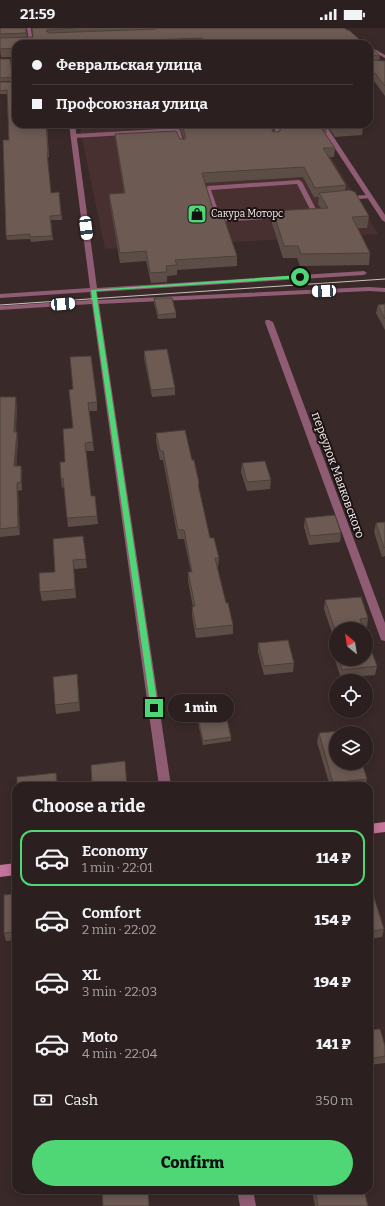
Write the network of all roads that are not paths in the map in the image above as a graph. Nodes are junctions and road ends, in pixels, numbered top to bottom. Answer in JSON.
{"nodes":[{"id":1,"x":29,"y":28,"type":"edge"},
{"id":2,"x":31,"y":40,"type":"edge"},
{"id":3,"x":373,"y":50,"type":"edge"},
{"id":4,"x":385,"y":57,"type":"edge"},
{"id":5,"x":73,"y":128,"type":"edge"},
{"id":6,"x":278,"y":128,"type":"edge"},
{"id":7,"x":325,"y":128,"type":"edge"},
{"id":8,"x":74,"y":136,"type":"junction"},
{"id":9,"x":275,"y":139,"type":"edge"},
{"id":10,"x":183,"y":147,"type":"edge"},
{"id":11,"x":369,"y":197,"type":"junction"},
{"id":12,"x":339,"y":199,"type":"edge"},
{"id":13,"x":316,"y":200,"type":"edge"},
{"id":14,"x":308,"y":201,"type":"junction"},
{"id":15,"x":385,"y":220,"type":"edge"},
{"id":16,"x":364,"y":272,"type":"dead end"},
{"id":17,"x":94,"y":290,"type":"junction"},
{"id":18,"x":385,"y":290,"type":"edge"},
{"id":19,"x":0,"y":296,"type":"edge"},
{"id":20,"x":95,"y":302,"type":"junction"},
{"id":21,"x":0,"y":308,"type":"edge"},
{"id":22,"x":269,"y":322,"type":"dead end"},
{"id":23,"x":385,"y":637,"type":"edge"},
{"id":24,"x":164,"y":782,"type":"edge"},
{"id":25,"x":385,"y":827,"type":"edge"},
{"id":26,"x":373,"y":828,"type":"edge"},
{"id":27,"x":12,"y":870,"type":"edge"},
{"id":28,"x":0,"y":871,"type":"edge"},
{"id":29,"x":246,"y":1194,"type":"edge"},
{"id":30,"x":248,"y":1206,"type":"edge"}],
"edges":[{"from":1,"to":2,"type":"street"},
{"from":3,"to":4,"type":"street"},
{"from":5,"to":8,"type":"street"},
{"from":6,"to":9,"type":"street"},
{"from":7,"to":11,"type":"street"},
{"from":8,"to":10,"type":"street"},
{"from":8,"to":17,"type":"street"},
{"from":11,"to":12,"type":"street"},
{"from":11,"to":15,"type":"street"},
{"from":13,"to":14,"type":"street"},
{"from":14,"to":14,"type":"street"},
{"from":16,"to":17,"type":"street"},
{"from":17,"to":19,"type":"street"},
{"from":17,"to":20,"type":"street"},
{"from":18,"to":20,"type":"street"},
{"from":20,"to":21,"type":"street"},
{"from":20,"to":24,"type":"street"},
{"from":22,"to":23,"type":"street","name":"переулок Маяковского"},
{"from":25,"to":26,"type":"main road"},
{"from":27,"to":28,"type":"main road"},
{"from":29,"to":30,"type":"street"}]}
